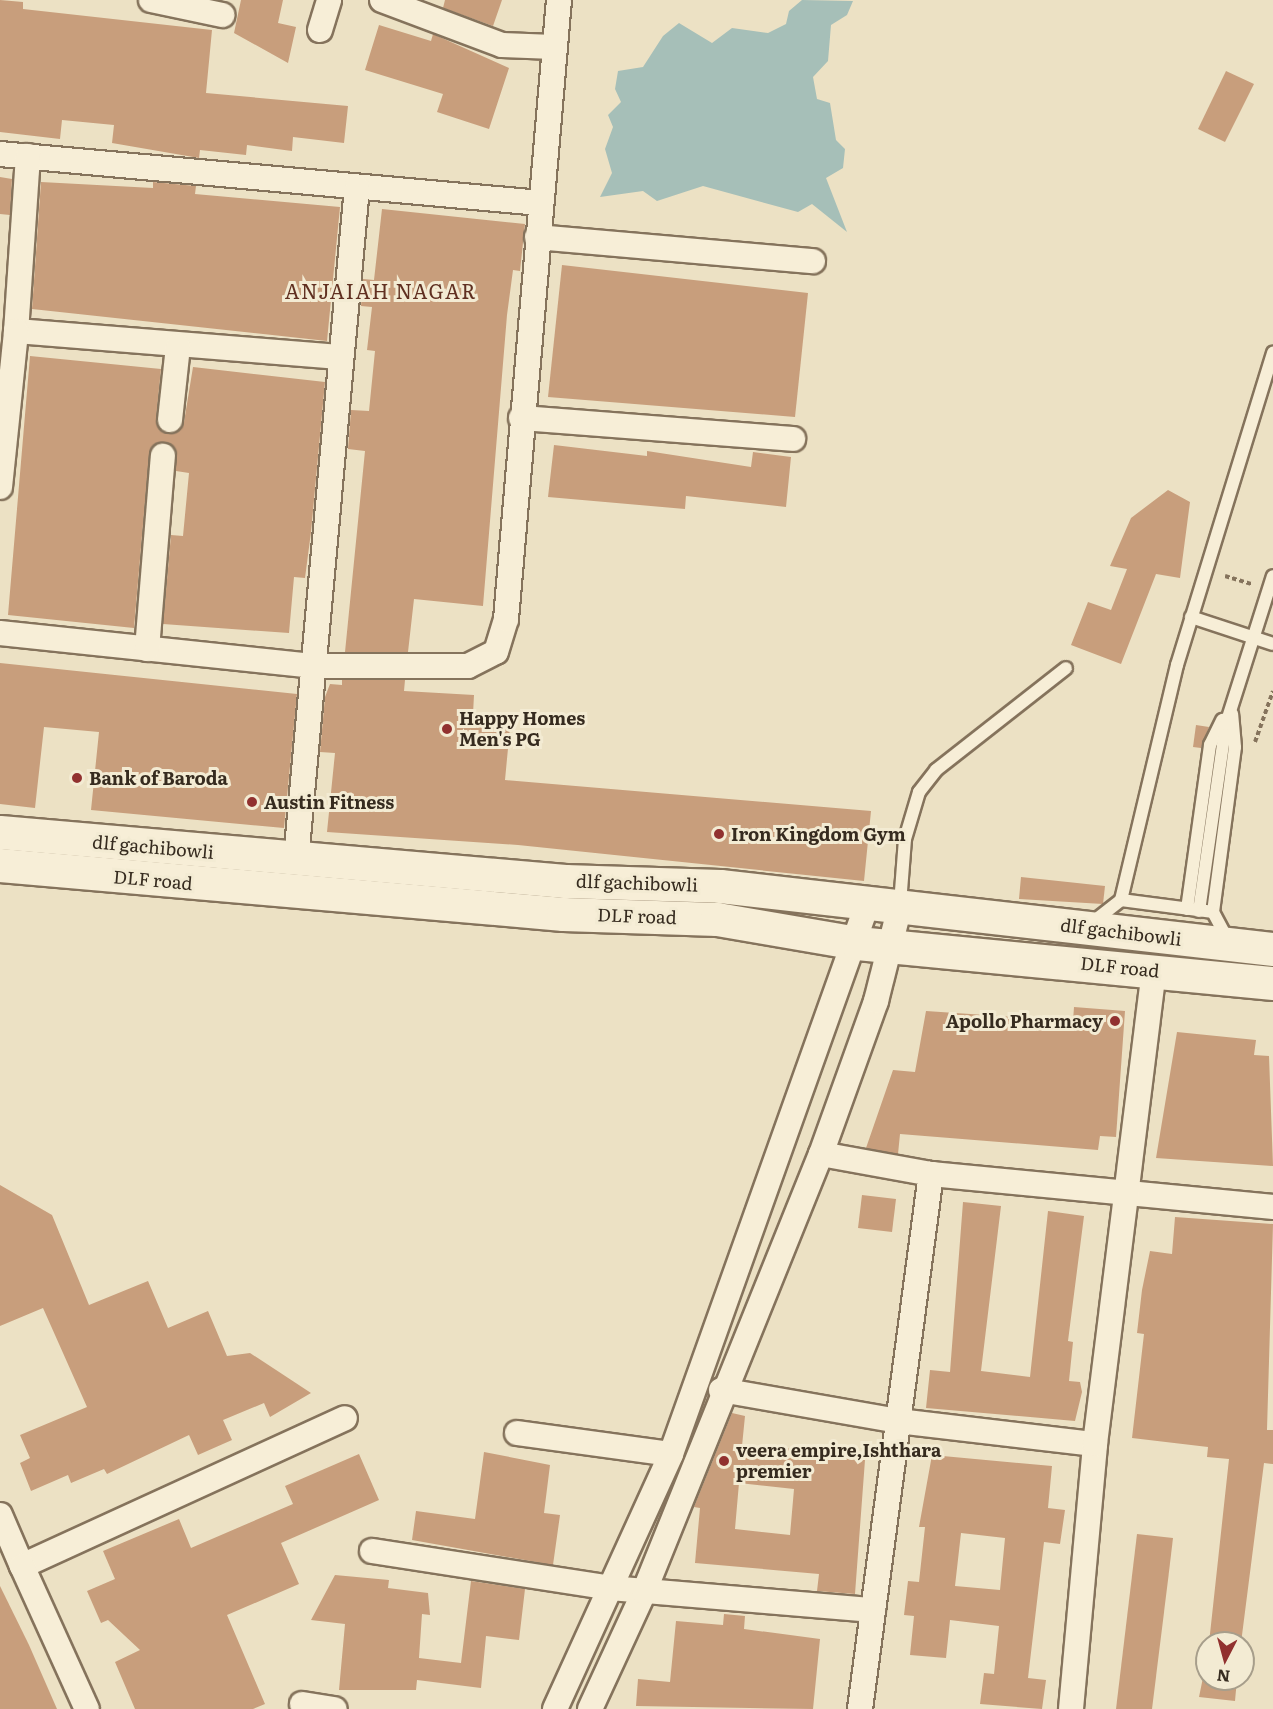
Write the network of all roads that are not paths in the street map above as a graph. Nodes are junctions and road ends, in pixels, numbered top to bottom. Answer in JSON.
{"nodes":[{"id":1,"x":151,"y":0,"type":"edge"},
{"id":2,"x":329,"y":0,"type":"edge"},
{"id":3,"x":382,"y":0,"type":"edge"},
{"id":4,"x":559,"y":0,"type":"edge"},
{"id":5,"x":222,"y":15,"type":"dead end"},
{"id":6,"x":320,"y":30,"type":"dead end"},
{"id":7,"x":554,"y":47,"type":"junction"},
{"id":8,"x":0,"y":154,"type":"edge"},
{"id":9,"x":28,"y":156,"type":"junction"},
{"id":10,"x":357,"y":188,"type":"junction"},
{"id":11,"x":541,"y":204,"type":"junction"},
{"id":12,"x":537,"y":237,"type":"junction"},
{"id":13,"x":813,"y":261,"type":"dead end"},
{"id":14,"x":16,"y":331,"type":"junction"},
{"id":15,"x":178,"y":346,"type":"junction"},
{"id":16,"x":1273,"y":352,"type":"edge"},
{"id":17,"x":340,"y":357,"type":"junction"},
{"id":18,"x":1268,"y":388,"type":"edge"},
{"id":19,"x":521,"y":418,"type":"junction"},
{"id":20,"x":170,"y":420,"type":"dead end"},
{"id":21,"x":793,"y":439,"type":"dead end"},
{"id":22,"x":164,"y":456,"type":"dead end"},
{"id":23,"x":0,"y":487,"type":"edge"},
{"id":24,"x":1273,"y":576,"type":"edge"},
{"id":25,"x":1191,"y":617,"type":"junction"},
{"id":26,"x":0,"y":633,"type":"edge"},
{"id":27,"x":1255,"y":638,"type":"junction"},
{"id":28,"x":1273,"y":644,"type":"edge"},
{"id":29,"x":147,"y":649,"type":"junction"},
{"id":30,"x":312,"y":666,"type":"junction"},
{"id":31,"x":1066,"y":668,"type":"dead end"},
{"id":32,"x":1232,"y":701,"type":"junction"},
{"id":33,"x":0,"y":832,"type":"edge"},
{"id":34,"x":296,"y":859,"type":"junction"},
{"id":35,"x":0,"y":865,"type":"edge"},
{"id":36,"x":1121,"y":900,"type":"junction"},
{"id":37,"x":868,"y":902,"type":"junction"},
{"id":38,"x":900,"y":906,"type":"junction"},
{"id":39,"x":1193,"y":910,"type":"junction"},
{"id":40,"x":1213,"y":912,"type":"junction"},
{"id":41,"x":1085,"y":928,"type":"junction"},
{"id":42,"x":857,"y":943,"type":"junction"},
{"id":43,"x":890,"y":945,"type":"junction"},
{"id":44,"x":1231,"y":945,"type":"junction"},
{"id":45,"x":1273,"y":950,"type":"edge"},
{"id":46,"x":1154,"y":970,"type":"junction"},
{"id":47,"x":1273,"y":983,"type":"edge"},
{"id":48,"x":821,"y":1154,"type":"junction"},
{"id":49,"x":931,"y":1174,"type":"junction"},
{"id":50,"x":1125,"y":1192,"type":"junction"},
{"id":51,"x":1273,"y":1207,"type":"edge"},
{"id":52,"x":721,"y":1390,"type":"junction"},
{"id":53,"x":345,"y":1418,"type":"dead end"},
{"id":54,"x":898,"y":1421,"type":"junction"},
{"id":55,"x":517,"y":1433,"type":"dead end"},
{"id":56,"x":1095,"y":1444,"type":"junction"},
{"id":57,"x":671,"y":1454,"type":"junction"},
{"id":58,"x":0,"y":1515,"type":"edge"},
{"id":59,"x":372,"y":1551,"type":"dead end"},
{"id":60,"x":22,"y":1566,"type":"junction"},
{"id":61,"x":610,"y":1588,"type":"junction"},
{"id":62,"x":645,"y":1592,"type":"junction"},
{"id":63,"x":873,"y":1610,"type":"junction"},
{"id":64,"x":302,"y":1704,"type":"dead end"},
{"id":65,"x":87,"y":1709,"type":"edge"},
{"id":66,"x":335,"y":1709,"type":"edge"},
{"id":67,"x":555,"y":1709,"type":"edge"},
{"id":68,"x":590,"y":1709,"type":"edge"},
{"id":69,"x":860,"y":1709,"type":"edge"},
{"id":70,"x":1071,"y":1709,"type":"edge"}],
"edges":[{"from":1,"to":5,"type":"street"},
{"from":2,"to":6,"type":"street"},
{"from":3,"to":7,"type":"street"},
{"from":4,"to":7,"type":"street"},
{"from":7,"to":11,"type":"street"},
{"from":8,"to":9,"type":"street"},
{"from":9,"to":10,"type":"street"},
{"from":9,"to":14,"type":"street"},
{"from":10,"to":11,"type":"street"},
{"from":10,"to":17,"type":"street"},
{"from":11,"to":12,"type":"street"},
{"from":12,"to":13,"type":"street"},
{"from":12,"to":19,"type":"street"},
{"from":14,"to":15,"type":"street"},
{"from":14,"to":23,"type":"street"},
{"from":15,"to":17,"type":"street"},
{"from":15,"to":20,"type":"street"},
{"from":16,"to":18,"type":"lane"},
{"from":17,"to":30,"type":"street"},
{"from":18,"to":25,"type":"lane"},
{"from":19,"to":21,"type":"street"},
{"from":19,"to":30,"type":"street"},
{"from":22,"to":29,"type":"street"},
{"from":24,"to":27,"type":"lane"},
{"from":25,"to":27,"type":"lane"},
{"from":25,"to":36,"type":"lane"},
{"from":26,"to":29,"type":"street"},
{"from":27,"to":28,"type":"lane"},
{"from":27,"to":32,"type":"lane"},
{"from":29,"to":30,"type":"street"},
{"from":30,"to":34,"type":"street"},
{"from":31,"to":38,"type":"lane"},
{"from":32,"to":39,"type":"lane"},
{"from":32,"to":40,"type":"lane"},
{"from":33,"to":34,"type":"main road","name":"dlf gachibowli"},
{"from":34,"to":37,"type":"main road","name":"dlf gachibowli"},
{"from":35,"to":42,"type":"main road","name":"DLF road"},
{"from":36,"to":39,"type":"lane"},
{"from":36,"to":41,"type":"lane"},
{"from":37,"to":38,"type":"main road","name":"dlf gachibowli"},
{"from":37,"to":42,"type":"street"},
{"from":38,"to":41,"type":"main road","name":"dlf gachibowli"},
{"from":38,"to":43,"type":"street"},
{"from":39,"to":40,"type":"lane"},
{"from":40,"to":44,"type":"lane"},
{"from":41,"to":44,"type":"main road","name":"dlf gachibowli"},
{"from":42,"to":43,"type":"main road","name":"DLF road"},
{"from":42,"to":57,"type":"street"},
{"from":43,"to":46,"type":"main road","name":"DLF road"},
{"from":43,"to":48,"type":"street"},
{"from":44,"to":45,"type":"main road","name":"dlf gachibowli"},
{"from":46,"to":47,"type":"main road","name":"DLF road"},
{"from":46,"to":50,"type":"street"},
{"from":48,"to":49,"type":"street"},
{"from":48,"to":52,"type":"street"},
{"from":49,"to":50,"type":"street"},
{"from":49,"to":54,"type":"street"},
{"from":50,"to":51,"type":"street"},
{"from":50,"to":56,"type":"street"},
{"from":52,"to":54,"type":"street"},
{"from":52,"to":62,"type":"street"},
{"from":53,"to":60,"type":"street"},
{"from":54,"to":56,"type":"street"},
{"from":54,"to":63,"type":"street"},
{"from":55,"to":57,"type":"street"},
{"from":56,"to":70,"type":"street"},
{"from":57,"to":61,"type":"street"},
{"from":58,"to":60,"type":"street"},
{"from":59,"to":61,"type":"street"},
{"from":60,"to":65,"type":"street"},
{"from":61,"to":62,"type":"street"},
{"from":61,"to":67,"type":"street"},
{"from":62,"to":63,"type":"street"},
{"from":62,"to":68,"type":"street"},
{"from":63,"to":69,"type":"street"},
{"from":64,"to":66,"type":"street"}]}
